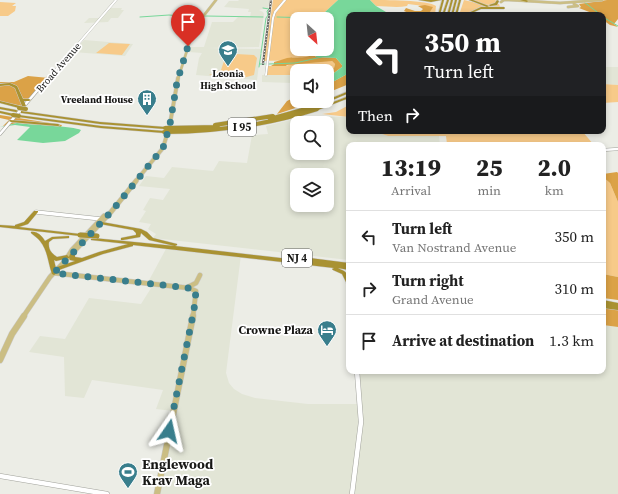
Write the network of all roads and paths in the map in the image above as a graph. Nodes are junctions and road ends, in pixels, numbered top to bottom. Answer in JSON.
{"nodes":[{"id":1,"x":116,"y":0,"type":"edge"},
{"id":2,"x":216,"y":0,"type":"edge"},
{"id":3,"x":285,"y":0,"type":"edge"},
{"id":4,"x":420,"y":0,"type":"edge"},
{"id":5,"x":440,"y":0,"type":"edge"},
{"id":6,"x":444,"y":0,"type":"edge"},
{"id":7,"x":448,"y":0,"type":"edge"},
{"id":8,"x":452,"y":0,"type":"edge"},
{"id":9,"x":456,"y":0,"type":"edge"},
{"id":10,"x":460,"y":0,"type":"edge"},
{"id":11,"x":509,"y":0,"type":"edge"},
{"id":12,"x":514,"y":0,"type":"edge"},
{"id":13,"x":520,"y":0,"type":"edge"},
{"id":14,"x":602,"y":0,"type":"edge"},
{"id":15,"x":471,"y":1,"type":"edge"},
{"id":16,"x":498,"y":1,"type":"edge"},
{"id":17,"x":527,"y":1,"type":"edge"},
{"id":18,"x":587,"y":1,"type":"edge"},
{"id":19,"x":537,"y":2,"type":"junction"},
{"id":20,"x":581,"y":2,"type":"edge"},
{"id":21,"x":564,"y":3,"type":"junction"},
{"id":22,"x":504,"y":8,"type":"junction"},
{"id":23,"x":575,"y":9,"type":"dead end"},
{"id":24,"x":440,"y":12,"type":"edge"},
{"id":25,"x":444,"y":12,"type":"edge"},
{"id":26,"x":449,"y":12,"type":"edge"},
{"id":27,"x":453,"y":12,"type":"edge"},
{"id":28,"x":457,"y":12,"type":"edge"},
{"id":29,"x":472,"y":12,"type":"edge"},
{"id":30,"x":266,"y":75,"type":"dead end"},
{"id":31,"x":0,"y":85,"type":"edge"},
{"id":32,"x":346,"y":94,"type":"edge"},
{"id":33,"x":346,"y":94,"type":"edge"},
{"id":34,"x":334,"y":97,"type":"edge"},
{"id":35,"x":334,"y":99,"type":"edge"},
{"id":36,"x":22,"y":100,"type":"junction"},
{"id":37,"x":29,"y":100,"type":"junction"},
{"id":38,"x":0,"y":103,"type":"edge"},
{"id":39,"x":309,"y":108,"type":"edge"},
{"id":40,"x":312,"y":108,"type":"edge"},
{"id":41,"x":0,"y":110,"type":"edge"},
{"id":42,"x":20,"y":111,"type":"junction"},
{"id":43,"x":12,"y":121,"type":"junction"},
{"id":44,"x":113,"y":128,"type":"junction"},
{"id":45,"x":165,"y":129,"type":"junction"},
{"id":46,"x":0,"y":134,"type":"edge"},
{"id":47,"x":618,"y":149,"type":"edge"},
{"id":48,"x":606,"y":150,"type":"edge"},
{"id":49,"x":36,"y":212,"type":"joint"},
{"id":50,"x":28,"y":221,"type":"junction"},
{"id":51,"x":102,"y":221,"type":"junction"},
{"id":52,"x":8,"y":227,"type":"junction"},
{"id":53,"x":0,"y":228,"type":"edge"},
{"id":54,"x":134,"y":230,"type":"junction"},
{"id":55,"x":31,"y":231,"type":"junction"},
{"id":56,"x":80,"y":236,"type":"junction"},
{"id":57,"x":67,"y":237,"type":"junction"},
{"id":58,"x":95,"y":238,"type":"junction"},
{"id":59,"x":123,"y":239,"type":"junction"},
{"id":60,"x":109,"y":241,"type":"junction"},
{"id":61,"x":144,"y":245,"type":"junction"},
{"id":62,"x":175,"y":245,"type":"junction"},
{"id":63,"x":46,"y":246,"type":"junction"},
{"id":64,"x":197,"y":249,"type":"junction"},
{"id":65,"x":101,"y":253,"type":"junction"},
{"id":66,"x":246,"y":254,"type":"junction"},
{"id":67,"x":50,"y":255,"type":"junction"},
{"id":68,"x":68,"y":257,"type":"junction"},
{"id":69,"x":87,"y":258,"type":"junction"},
{"id":70,"x":309,"y":263,"type":"junction"},
{"id":71,"x":346,"y":265,"type":"edge"},
{"id":72,"x":59,"y":268,"type":"junction"},
{"id":73,"x":346,"y":268,"type":"edge"},
{"id":74,"x":54,"y":273,"type":"junction"},
{"id":75,"x":200,"y":275,"type":"dead end"},
{"id":76,"x":346,"y":276,"type":"edge"},
{"id":77,"x":184,"y":288,"type":"junction"},
{"id":78,"x":606,"y":302,"type":"edge"},
{"id":79,"x":618,"y":304,"type":"edge"},
{"id":80,"x":606,"y":306,"type":"edge"},
{"id":81,"x":618,"y":308,"type":"edge"},
{"id":82,"x":0,"y":360,"type":"edge"},
{"id":83,"x":357,"y":374,"type":"edge"},
{"id":84,"x":0,"y":476,"type":"edge"},
{"id":85,"x":106,"y":494,"type":"edge"},
{"id":86,"x":157,"y":494,"type":"edge"},
{"id":87,"x":352,"y":494,"type":"edge"}],
"edges":[{"from":1,"to":37,"type":"street","name":"Broad Avenue"},
{"from":2,"to":51,"type":"main road"},
{"from":3,"to":30,"type":"street"},
{"from":4,"to":5,"type":"highway"},
{"from":6,"to":24,"type":"highway"},
{"from":7,"to":25,"type":"highway"},
{"from":8,"to":26,"type":"highway"},
{"from":9,"to":27,"type":"highway"},
{"from":10,"to":28,"type":"highway"},
{"from":11,"to":12,"type":"main road"},
{"from":12,"to":16,"type":"main road"},
{"from":12,"to":19,"type":"main road"},
{"from":13,"to":17,"type":"highway"},
{"from":14,"to":18,"type":"main road"},
{"from":15,"to":16,"type":"highway"},
{"from":15,"to":22,"type":"highway"},
{"from":16,"to":22,"type":"main road"},
{"from":17,"to":20,"type":"main road"},
{"from":18,"to":20,"type":"main road"},
{"from":19,"to":21,"type":"main road"},
{"from":19,"to":21,"type":"main road"},
{"from":20,"to":21,"type":"main road"},
{"from":20,"to":23,"type":"main road"},
{"from":22,"to":29,"type":"highway"},
{"from":31,"to":36,"type":"highway"},
{"from":32,"to":34,"type":"highway","number":"I 95"},
{"from":33,"to":35,"type":"highway","number":"I 95"},
{"from":36,"to":37,"type":"highway"},
{"from":36,"to":42,"type":"highway"},
{"from":37,"to":42,"type":"street","name":"Broad Avenue"},
{"from":38,"to":42,"type":"highway","number":"I 95"},
{"from":39,"to":45,"type":"highway","number":"I 95","bridge":true},
{"from":40,"to":45,"type":"highway","number":"I 95","bridge":true},
{"from":41,"to":42,"type":"highway","number":"I 95"},
{"from":42,"to":43,"type":"street","name":"Broad Avenue"},
{"from":42,"to":44,"type":"highway","number":"I 95"},
{"from":42,"to":45,"type":"highway","number":"I 95"},
{"from":42,"to":45,"type":"highway","number":"I 95"},
{"from":43,"to":44,"type":"highway"},
{"from":43,"to":46,"type":"street","name":"Broad Avenue"},
{"from":44,"to":45,"type":"highway","number":"I 95"},
{"from":47,"to":48,"type":"street"},
{"from":49,"to":50,"type":"highway"},
{"from":49,"to":51,"type":"street"},
{"from":50,"to":52,"type":"highway"},
{"from":50,"to":55,"type":"highway"},
{"from":51,"to":54,"type":"highway"},
{"from":51,"to":68,"type":"main road"},
{"from":52,"to":53,"type":"highway","number":"NJ 4"},
{"from":52,"to":55,"type":"highway","number":"NJ 4"},
{"from":53,"to":55,"type":"highway","number":"NJ 4"},
{"from":54,"to":59,"type":"highway"},
{"from":54,"to":62,"type":"highway"},
{"from":55,"to":56,"type":"highway","number":"NJ 4"},
{"from":55,"to":57,"type":"highway","number":"NJ 4"},
{"from":55,"to":63,"type":"highway"},
{"from":56,"to":57,"type":"highway","number":"NJ 4"},
{"from":56,"to":58,"type":"highway","number":"NJ 4"},
{"from":57,"to":63,"type":"highway"},
{"from":58,"to":59,"type":"highway","number":"NJ 4"},
{"from":58,"to":60,"type":"highway","number":"NJ 4"},
{"from":59,"to":62,"type":"highway","number":"NJ 4"},
{"from":60,"to":61,"type":"highway","number":"NJ 4"},
{"from":60,"to":65,"type":"highway"},
{"from":61,"to":64,"type":"highway","number":"NJ 4"},
{"from":61,"to":65,"type":"highway"},
{"from":62,"to":64,"type":"highway","number":"NJ 4"},
{"from":63,"to":67,"type":"highway"},
{"from":64,"to":66,"type":"highway","number":"NJ 4"},
{"from":65,"to":69,"type":"highway"},
{"from":66,"to":70,"type":"highway","number":"NJ 4"},
{"from":66,"to":71,"type":"highway","number":"NJ 4"},
{"from":67,"to":68,"type":"highway"},
{"from":67,"to":74,"type":"highway"},
{"from":68,"to":69,"type":"highway"},
{"from":68,"to":72,"type":"main road"},
{"from":69,"to":72,"type":"highway"},
{"from":70,"to":73,"type":"highway","number":"NJ 4"},
{"from":70,"to":76,"type":"highway"},
{"from":72,"to":74,"type":"main road"},
{"from":74,"to":77,"type":"main road"},
{"from":74,"to":82,"type":"main road"},
{"from":75,"to":77,"type":"main road"},
{"from":77,"to":86,"type":"main road"},
{"from":78,"to":79,"type":"highway"},
{"from":80,"to":81,"type":"highway"},
{"from":83,"to":87,"type":"street"},
{"from":84,"to":85,"type":"street"}]}
